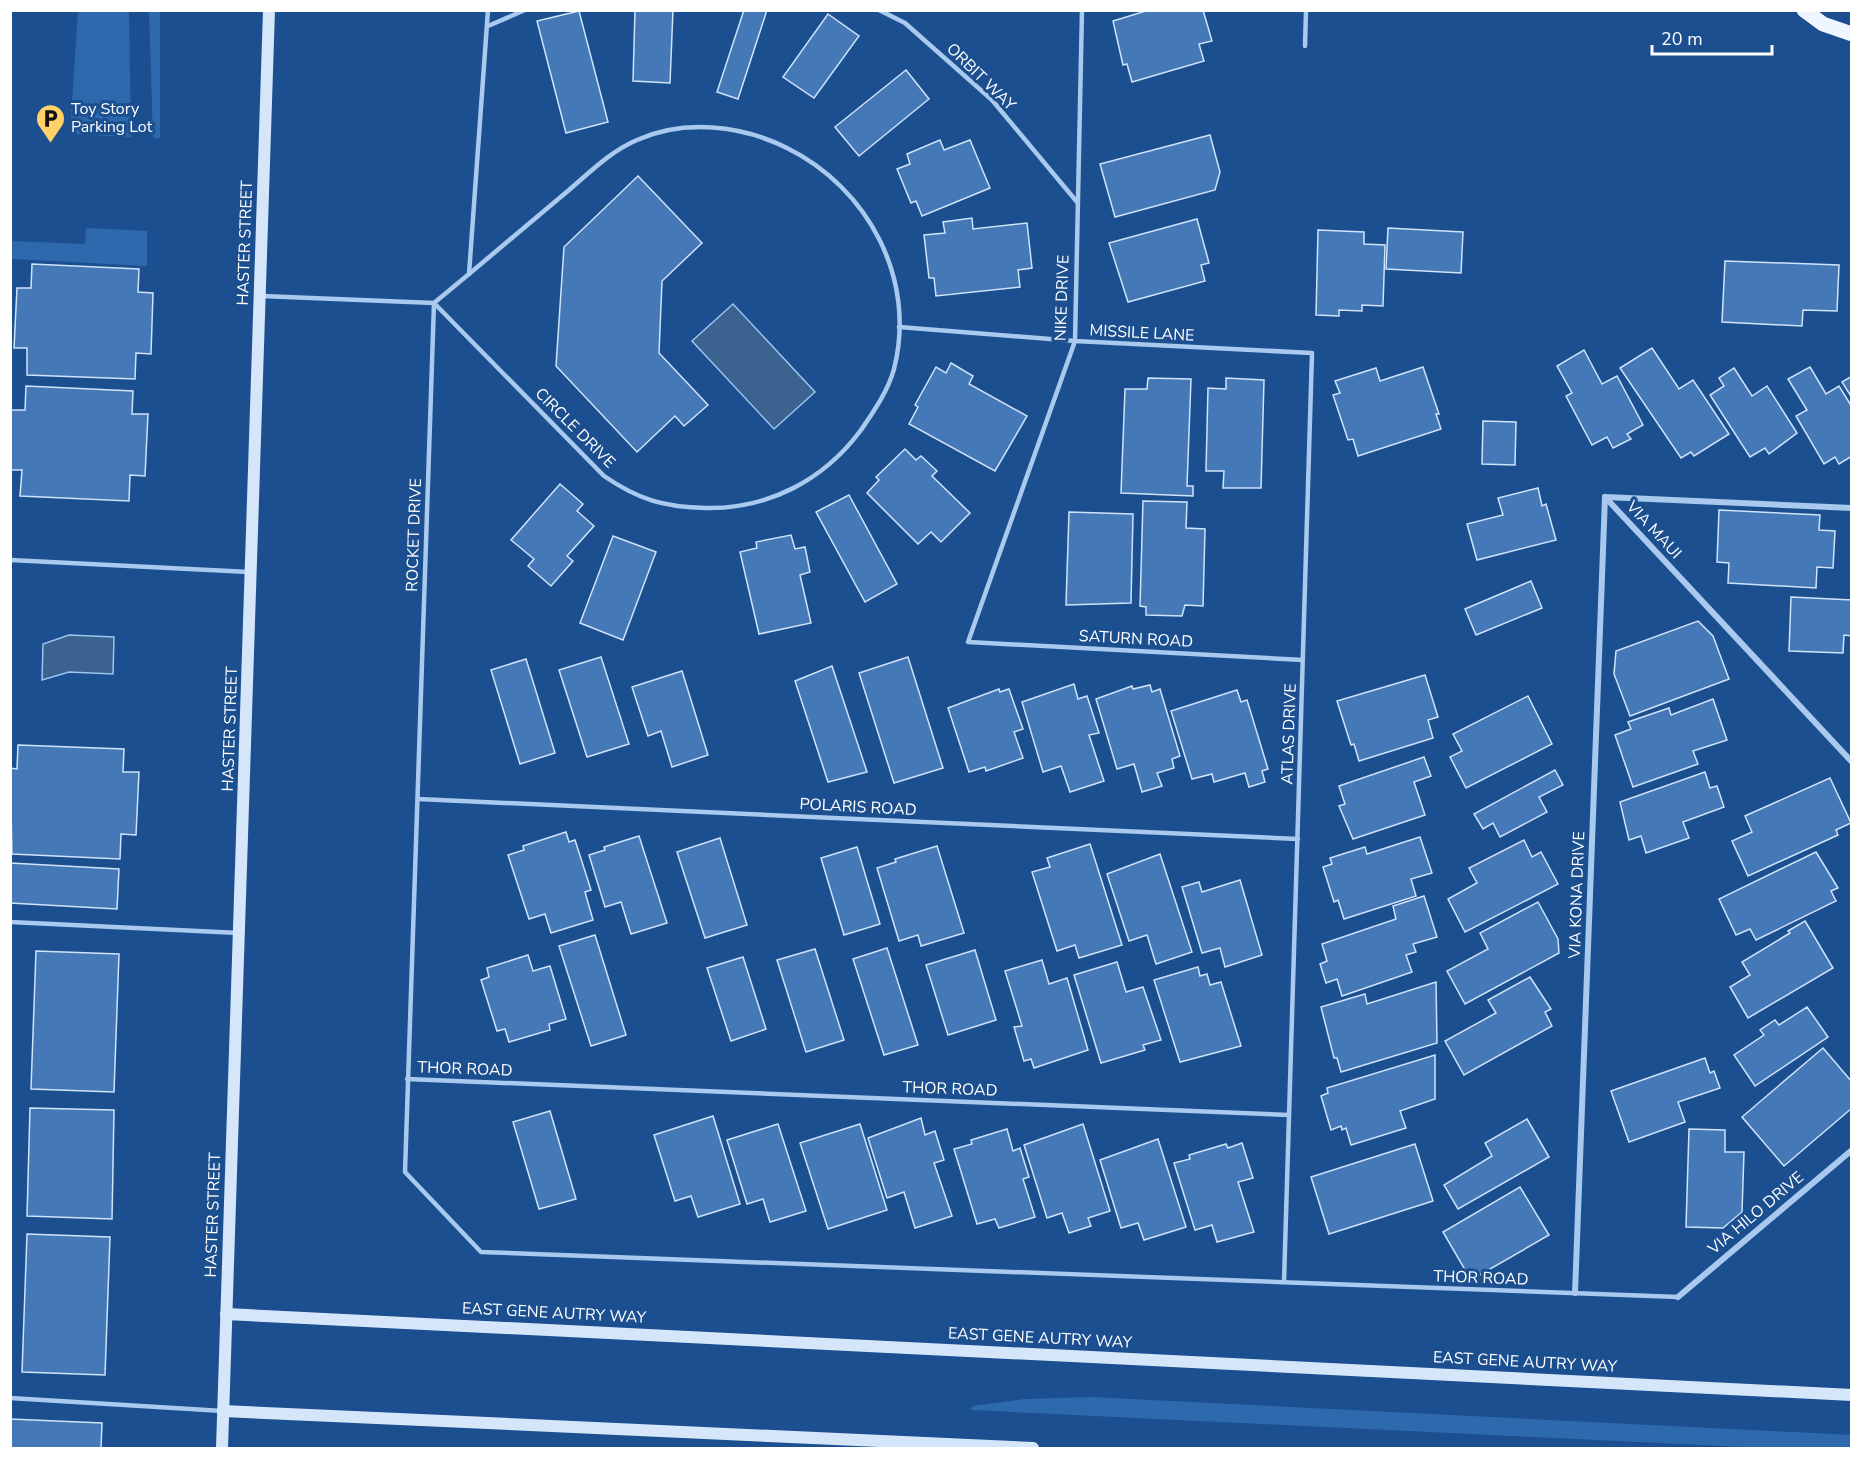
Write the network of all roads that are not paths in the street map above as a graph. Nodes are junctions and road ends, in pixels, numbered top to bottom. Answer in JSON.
{"nodes":[{"id":1,"x":269,"y":10,"type":"edge"},
{"id":2,"x":488,"y":10,"type":"edge"},
{"id":3,"x":525,"y":10,"type":"edge"},
{"id":4,"x":879,"y":10,"type":"edge"},
{"id":5,"x":1082,"y":10,"type":"edge"},
{"id":6,"x":1306,"y":10,"type":"edge"},
{"id":7,"x":1804,"y":10,"type":"edge"},
{"id":8,"x":488,"y":26,"type":"junction"},
{"id":9,"x":1851,"y":34,"type":"edge"},
{"id":10,"x":1305,"y":46,"type":"dead end"},
{"id":11,"x":1077,"y":202,"type":"junction"},
{"id":12,"x":469,"y":274,"type":"junction"},
{"id":13,"x":260,"y":296,"type":"junction"},
{"id":14,"x":434,"y":303,"type":"junction"},
{"id":15,"x":899,"y":327,"type":"junction"},
{"id":16,"x":1075,"y":341,"type":"junction"},
{"id":17,"x":1312,"y":354,"type":"joint"},
{"id":18,"x":1605,"y":497,"type":"junction"},
{"id":19,"x":1851,"y":508,"type":"edge"},
{"id":20,"x":10,"y":560,"type":"edge"},
{"id":21,"x":252,"y":572,"type":"junction"},
{"id":22,"x":968,"y":642,"type":"joint"},
{"id":23,"x":1303,"y":660,"type":"junction"},
{"id":24,"x":1851,"y":762,"type":"edge"},
{"id":25,"x":418,"y":799,"type":"junction"},
{"id":26,"x":1298,"y":839,"type":"junction"},
{"id":27,"x":10,"y":922,"type":"edge"},
{"id":28,"x":239,"y":933,"type":"junction"},
{"id":29,"x":407,"y":1079,"type":"junction"},
{"id":30,"x":1289,"y":1115,"type":"junction"},
{"id":31,"x":1851,"y":1150,"type":"edge"},
{"id":32,"x":1284,"y":1282,"type":"junction"},
{"id":33,"x":1575,"y":1293,"type":"junction"},
{"id":34,"x":1678,"y":1297,"type":"joint"},
{"id":35,"x":226,"y":1314,"type":"junction"},
{"id":36,"x":1851,"y":1395,"type":"edge"},
{"id":37,"x":10,"y":1398,"type":"edge"},
{"id":38,"x":223,"y":1411,"type":"junction"},
{"id":39,"x":222,"y":1449,"type":"edge"},
{"id":40,"x":1033,"y":1449,"type":"edge"}],
"edges":[{"from":1,"to":13,"type":"street","name":"HASTER STREET"},
{"from":2,"to":8,"type":"lane"},
{"from":3,"to":8,"type":"lane"},
{"from":4,"to":11,"type":"lane","name":"ORBIT WAY"},
{"from":5,"to":11,"type":"lane","name":"NIKE DRIVE"},
{"from":6,"to":10,"type":"lane"},
{"from":7,"to":9,"type":"main road"},
{"from":8,"to":12,"type":"lane"},
{"from":11,"to":16,"type":"lane","name":"NIKE DRIVE"},
{"from":12,"to":14,"type":"lane"},
{"from":12,"to":15,"type":"lane","name":"CIRCLE DRIVE"},
{"from":13,"to":14,"type":"lane"},
{"from":13,"to":21,"type":"street","name":"HASTER STREET"},
{"from":14,"to":15,"type":"lane","name":"CIRCLE DRIVE"},
{"from":14,"to":25,"type":"lane","name":"ROCKET DRIVE"},
{"from":15,"to":16,"type":"lane","name":"MISSILE LANE"},
{"from":16,"to":17,"type":"lane","name":"MISSILE LANE"},
{"from":16,"to":22,"type":"lane","name":"NIKE DRIVE"},
{"from":17,"to":23,"type":"lane","name":"ATLAS DRIVE"},
{"from":18,"to":19,"type":"street","name":"VIA MAUI"},
{"from":18,"to":24,"type":"street","name":"VIA MAUI"},
{"from":18,"to":33,"type":"street","name":"VIA KONA DRIVE"},
{"from":20,"to":21,"type":"lane"},
{"from":21,"to":28,"type":"street","name":"HASTER STREET"},
{"from":22,"to":23,"type":"lane","name":"SATURN ROAD"},
{"from":23,"to":26,"type":"lane","name":"ATLAS DRIVE"},
{"from":25,"to":26,"type":"lane","name":"POLARIS ROAD"},
{"from":25,"to":29,"type":"lane","name":"ROCKET DRIVE"},
{"from":26,"to":30,"type":"lane","name":"ATLAS DRIVE"},
{"from":27,"to":28,"type":"lane"},
{"from":28,"to":35,"type":"street","name":"HASTER STREET"},
{"from":29,"to":30,"type":"lane","name":"THOR ROAD"},
{"from":29,"to":32,"type":"lane","name":"THOR ROAD"},
{"from":30,"to":32,"type":"lane"},
{"from":31,"to":34,"type":"street","name":"VIA HILO DRIVE"},
{"from":32,"to":33,"type":"lane","name":"THOR ROAD"},
{"from":33,"to":34,"type":"lane","name":"THOR ROAD"},
{"from":35,"to":36,"type":"street","name":"EAST GENE AUTRY WAY"},
{"from":35,"to":38,"type":"street","name":"HASTER STREET"},
{"from":37,"to":38,"type":"lane"},
{"from":38,"to":39,"type":"street","name":"HASTER STREET"},
{"from":38,"to":40,"type":"street"}]}
